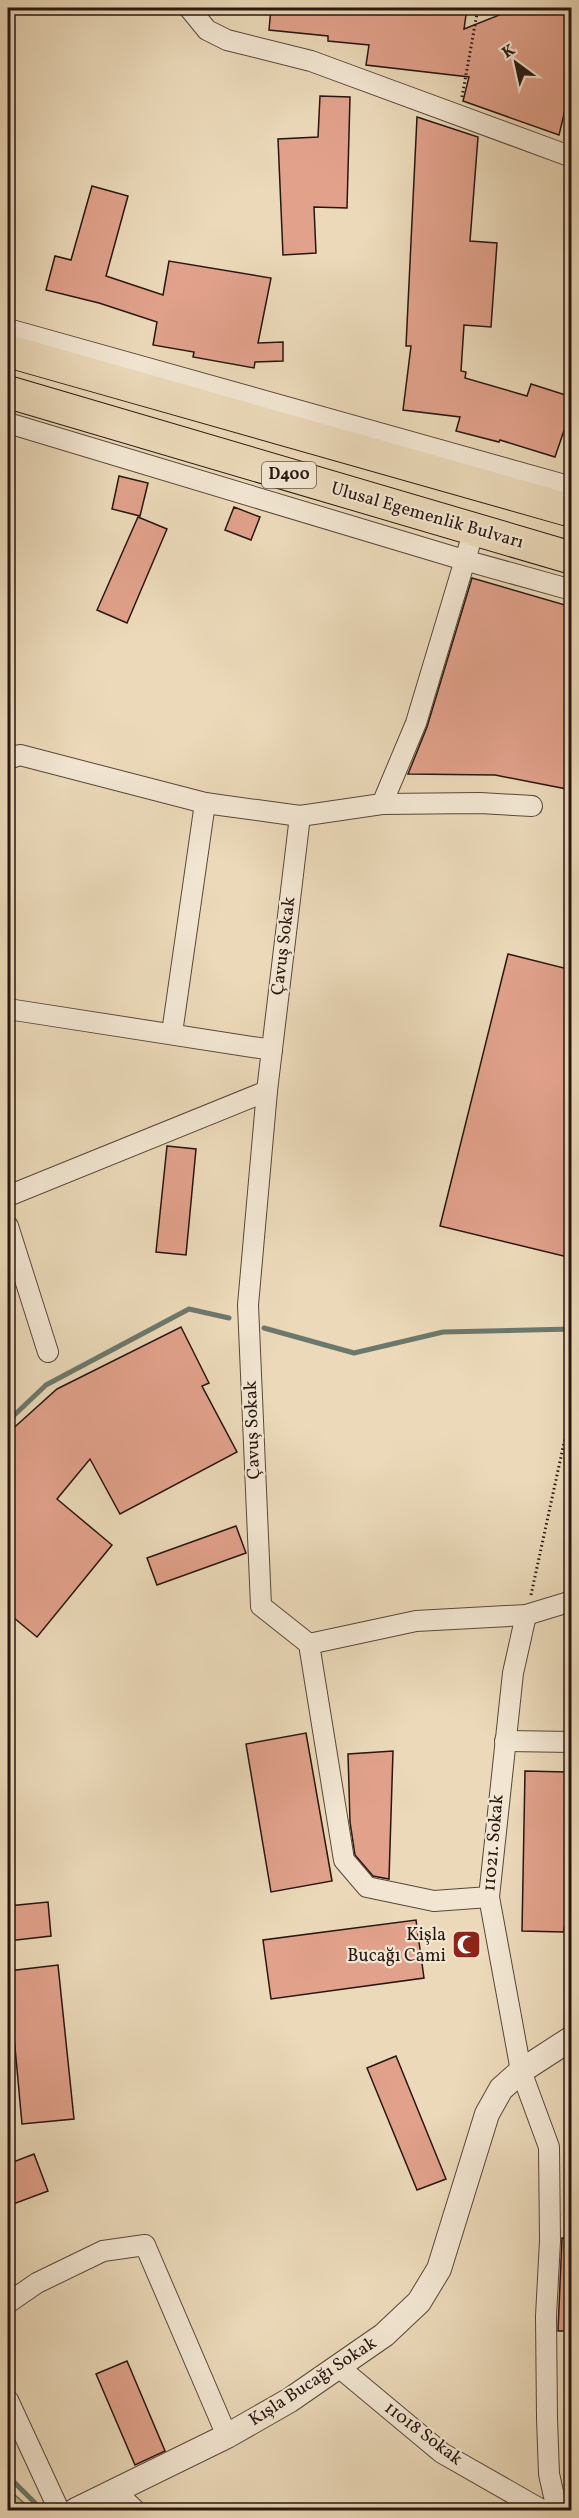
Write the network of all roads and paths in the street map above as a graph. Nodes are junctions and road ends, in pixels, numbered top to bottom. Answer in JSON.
{"nodes":[{"id":1,"x":189,"y":8,"type":"edge"},
{"id":2,"x":478,"y":8,"type":"edge"},
{"id":3,"x":459,"y":115,"type":"junction"},
{"id":4,"x":572,"y":157,"type":"edge"},
{"id":5,"x":8,"y":329,"type":"edge"},
{"id":6,"x":8,"y":351,"type":"edge"},
{"id":7,"x":8,"y":392,"type":"edge"},
{"id":8,"x":8,"y":423,"type":"edge"},
{"id":9,"x":572,"y":486,"type":"edge"},
{"id":10,"x":572,"y":511,"type":"edge"},
{"id":11,"x":474,"y":530,"type":"junction"},
{"id":12,"x":572,"y":558,"type":"edge"},
{"id":13,"x":464,"y":560,"type":"junction"},
{"id":14,"x":572,"y":590,"type":"edge"},
{"id":15,"x":8,"y":759,"type":"edge"},
{"id":16,"x":205,"y":803,"type":"junction"},
{"id":17,"x":382,"y":804,"type":"junction"},
{"id":18,"x":532,"y":806,"type":"dead end"},
{"id":19,"x":300,"y":816,"type":"junction"},
{"id":20,"x":8,"y":1009,"type":"edge"},
{"id":21,"x":172,"y":1033,"type":"junction"},
{"id":22,"x":272,"y":1050,"type":"junction"},
{"id":23,"x":267,"y":1091,"type":"junction"},
{"id":24,"x":8,"y":1196,"type":"edge"},
{"id":25,"x":8,"y":1226,"type":"edge"},
{"id":26,"x":48,"y":1352,"type":"dead end"},
{"id":27,"x":572,"y":1406,"type":"edge"},
{"id":28,"x":572,"y":1601,"type":"edge"},
{"id":29,"x":526,"y":1615,"type":"junction"},
{"id":30,"x":309,"y":1644,"type":"junction"},
{"id":31,"x":505,"y":1741,"type":"junction"},
{"id":32,"x":572,"y":1742,"type":"edge"},
{"id":33,"x":489,"y":1897,"type":"junction"},
{"id":34,"x":572,"y":2038,"type":"edge"},
{"id":35,"x":521,"y":2071,"type":"junction"},
{"id":36,"x":8,"y":2302,"type":"edge"},
{"id":37,"x":340,"y":2368,"type":"junction"},
{"id":38,"x":8,"y":2400,"type":"edge"},
{"id":39,"x":227,"y":2436,"type":"junction"},
{"id":40,"x":116,"y":2492,"type":"junction"},
{"id":41,"x":59,"y":2511,"type":"edge"},
{"id":42,"x":76,"y":2511,"type":"edge"},
{"id":43,"x":135,"y":2511,"type":"edge"},
{"id":44,"x":542,"y":2511,"type":"edge"},
{"id":45,"x":557,"y":2511,"type":"edge"}],
"edges":[{"from":1,"to":3,"type":"street"},
{"from":2,"to":3,"type":"path"},
{"from":3,"to":4,"type":"street"},
{"from":5,"to":9,"type":"street"},
{"from":6,"to":10,"type":"highway","number":"D400"},
{"from":7,"to":11,"type":"highway","name":"Ulusal Egemenlik Bulvarı","number":"D400"},
{"from":8,"to":13,"type":"street"},
{"from":11,"to":12,"type":"highway","name":"Ulusal Egemenlik Bulvarı","number":"D400"},
{"from":11,"to":13,"type":"street"},
{"from":13,"to":14,"type":"street"},
{"from":13,"to":17,"type":"street"},
{"from":15,"to":16,"type":"street"},
{"from":16,"to":19,"type":"street"},
{"from":16,"to":21,"type":"street"},
{"from":17,"to":18,"type":"street"},
{"from":17,"to":19,"type":"street"},
{"from":19,"to":22,"type":"street","name":"Çavuş Sokak"},
{"from":20,"to":21,"type":"street"},
{"from":21,"to":22,"type":"street"},
{"from":22,"to":23,"type":"street","name":"Çavuş Sokak"},
{"from":23,"to":24,"type":"street"},
{"from":23,"to":30,"type":"street","name":"Çavuş Sokak"},
{"from":25,"to":26,"type":"street"},
{"from":27,"to":29,"type":"path"},
{"from":28,"to":29,"type":"street"},
{"from":29,"to":30,"type":"street"},
{"from":29,"to":31,"type":"street","name":"11021. Sokak"},
{"from":30,"to":33,"type":"street"},
{"from":31,"to":32,"type":"street"},
{"from":31,"to":33,"type":"street","name":"11021. Sokak"},
{"from":33,"to":35,"type":"street","name":"11021. Sokak"},
{"from":34,"to":35,"type":"street","name":"Kışla Bucağı Sokak"},
{"from":35,"to":37,"type":"street","name":"Kışla Bucağı Sokak"},
{"from":35,"to":45,"type":"street","name":"11021. Sokak"},
{"from":36,"to":39,"type":"street"},
{"from":37,"to":39,"type":"street","name":"Kışla Bucağı Sokak"},
{"from":37,"to":44,"type":"street","name":"11018 Sokak"},
{"from":38,"to":41,"type":"street"},
{"from":39,"to":40,"type":"street","name":"Kışla Bucağı Sokak"},
{"from":40,"to":42,"type":"street","name":"Kışla Bucağı Sokak"},
{"from":40,"to":43,"type":"street"}]}
